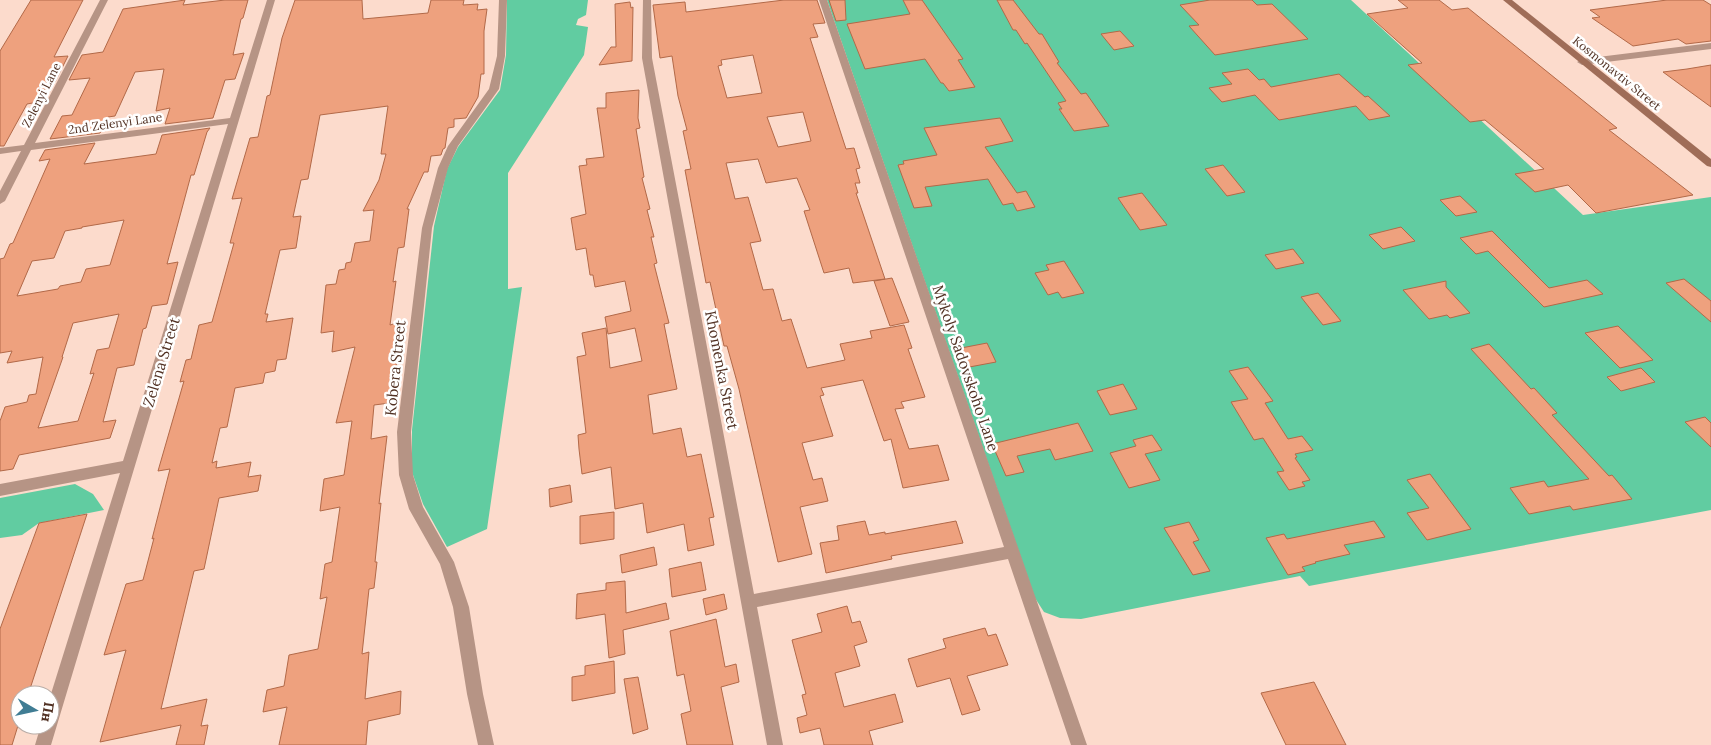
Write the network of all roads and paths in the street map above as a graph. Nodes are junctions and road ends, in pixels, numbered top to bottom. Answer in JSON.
{"nodes":[{"id":1,"x":104,"y":0,"type":"edge"},
{"id":2,"x":271,"y":0,"type":"edge"},
{"id":3,"x":503,"y":0,"type":"edge"},
{"id":4,"x":647,"y":0,"type":"edge"},
{"id":5,"x":823,"y":0,"type":"edge"},
{"id":6,"x":1507,"y":0,"type":"edge"},
{"id":7,"x":1711,"y":46,"type":"edge"},
{"id":8,"x":1582,"y":62,"type":"junction"},
{"id":9,"x":234,"y":120,"type":"junction"},
{"id":10,"x":28,"y":148,"type":"junction"},
{"id":11,"x":0,"y":151,"type":"edge"},
{"id":12,"x":1711,"y":164,"type":"edge"},
{"id":13,"x":0,"y":201,"type":"edge"},
{"id":14,"x":130,"y":465,"type":"junction"},
{"id":15,"x":0,"y":490,"type":"edge"},
{"id":16,"x":1011,"y":552,"type":"junction"},
{"id":17,"x":748,"y":602,"type":"junction"},
{"id":18,"x":60,"y":692,"type":"edge"},
{"id":19,"x":486,"y":745,"type":"edge"},
{"id":20,"x":775,"y":745,"type":"edge"},
{"id":21,"x":1079,"y":745,"type":"edge"}],
"edges":[{"from":1,"to":10,"type":"street","name":"Zelenyi Lane"},
{"from":2,"to":9,"type":"street","name":"Zelena Street"},
{"from":3,"to":19,"type":"street","name":"Kobera Street"},
{"from":4,"to":17,"type":"street","name":"Khomenka Street"},
{"from":5,"to":16,"type":"street","name":"Mykoly Sadovskoho Lane"},
{"from":6,"to":8,"type":"street","name":"Kosmonavtiv Street"},
{"from":7,"to":8,"type":"street"},
{"from":8,"to":12,"type":"street","name":"Kosmonavtiv Street"},
{"from":9,"to":10,"type":"street","name":"2nd Zelenyi Lane"},
{"from":9,"to":14,"type":"street","name":"Zelena Street"},
{"from":10,"to":11,"type":"street","name":"2nd Zelenyi Lane"},
{"from":10,"to":13,"type":"street","name":"Zelenyi Lane"},
{"from":14,"to":15,"type":"street"},
{"from":14,"to":18,"type":"street","name":"Zelena Street"},
{"from":16,"to":17,"type":"street"},
{"from":16,"to":21,"type":"street","name":"Mykoly Sadovskoho Lane"},
{"from":17,"to":20,"type":"street","name":"Khomenka Street"}]}
